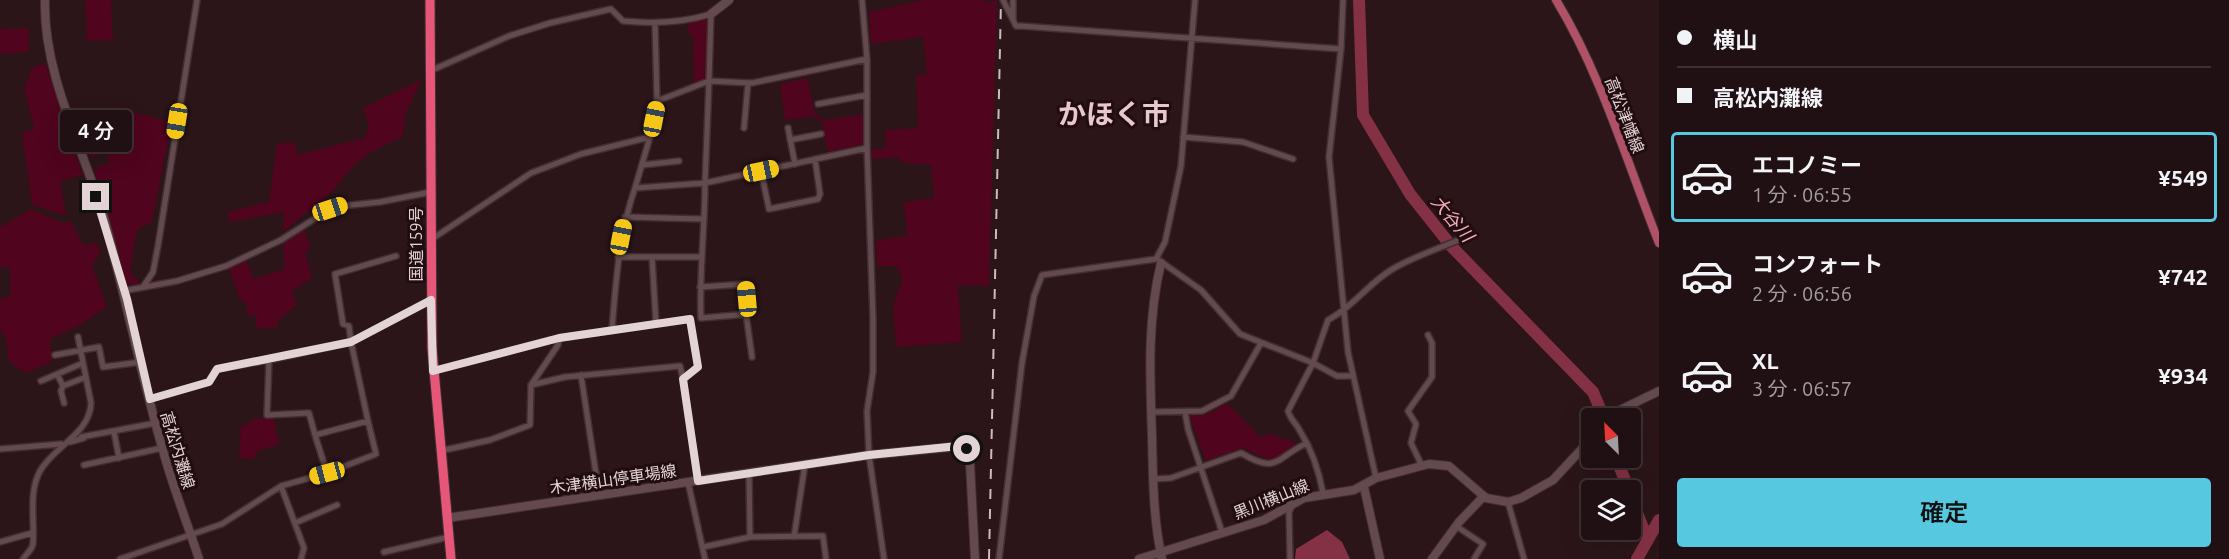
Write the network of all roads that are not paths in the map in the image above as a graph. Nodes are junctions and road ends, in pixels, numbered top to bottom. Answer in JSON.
{"nodes":[{"id":1,"x":45,"y":0,"type":"edge"},
{"id":2,"x":197,"y":0,"type":"edge"},
{"id":3,"x":430,"y":0,"type":"edge"},
{"id":4,"x":729,"y":0,"type":"edge"},
{"id":5,"x":862,"y":0,"type":"edge"},
{"id":6,"x":1003,"y":0,"type":"edge"},
{"id":7,"x":1013,"y":0,"type":"edge"},
{"id":8,"x":1195,"y":0,"type":"edge"},
{"id":9,"x":1343,"y":0,"type":"edge"},
{"id":10,"x":1556,"y":0,"type":"edge"},
{"id":11,"x":711,"y":14,"type":"junction"},
{"id":12,"x":1013,"y":20,"type":"junction"},
{"id":13,"x":656,"y":24,"type":"junction"},
{"id":14,"x":1193,"y":39,"type":"junction"},
{"id":15,"x":1341,"y":50,"type":"junction"},
{"id":16,"x":867,"y":59,"type":"junction"},
{"id":17,"x":430,"y":71,"type":"junction"},
{"id":18,"x":710,"y":81,"type":"junction"},
{"id":19,"x":748,"y":83,"type":"junction"},
{"id":20,"x":867,"y":95,"type":"junction"},
{"id":21,"x":657,"y":100,"type":"junction"},
{"id":22,"x":818,"y":104,"type":"dead end"},
{"id":23,"x":744,"y":128,"type":"dead end"},
{"id":24,"x":788,"y":128,"type":"dead end"},
{"id":25,"x":821,"y":134,"type":"dead end"},
{"id":26,"x":650,"y":137,"type":"junction"},
{"id":27,"x":1183,"y":137,"type":"junction"},
{"id":28,"x":790,"y":140,"type":"junction"},
{"id":29,"x":867,"y":148,"type":"junction"},
{"id":30,"x":815,"y":159,"type":"junction"},
{"id":31,"x":1293,"y":159,"type":"dead end"},
{"id":32,"x":679,"y":161,"type":"dead end"},
{"id":33,"x":795,"y":164,"type":"junction"},
{"id":34,"x":642,"y":165,"type":"junction"},
{"id":35,"x":761,"y":171,"type":"junction"},
{"id":36,"x":705,"y":183,"type":"junction"},
{"id":37,"x":635,"y":188,"type":"junction"},
{"id":38,"x":431,"y":192,"type":"junction"},
{"id":39,"x":625,"y":217,"type":"junction"},
{"id":40,"x":704,"y":219,"type":"junction"},
{"id":41,"x":431,"y":240,"type":"junction"},
{"id":42,"x":1459,"y":240,"type":"dead end"},
{"id":43,"x":1659,"y":243,"type":"edge"},
{"id":44,"x":396,"y":256,"type":"dead end"},
{"id":45,"x":618,"y":257,"type":"junction"},
{"id":46,"x":652,"y":257,"type":"junction"},
{"id":47,"x":700,"y":257,"type":"junction"},
{"id":48,"x":1158,"y":261,"type":"junction"},
{"id":49,"x":143,"y":287,"type":"junction"},
{"id":50,"x":700,"y":287,"type":"junction"},
{"id":51,"x":123,"y":291,"type":"junction"},
{"id":52,"x":431,"y":300,"type":"junction"},
{"id":53,"x":1344,"y":312,"type":"junction"},
{"id":54,"x":746,"y":314,"type":"junction"},
{"id":55,"x":701,"y":318,"type":"junction"},
{"id":56,"x":690,"y":319,"type":"junction"},
{"id":57,"x":656,"y":323,"type":"junction"},
{"id":58,"x":612,"y":329,"type":"junction"},
{"id":59,"x":1428,"y":335,"type":"dead end"},
{"id":60,"x":78,"y":337,"type":"dead end"},
{"id":61,"x":559,"y":338,"type":"junction"},
{"id":62,"x":351,"y":342,"type":"junction"},
{"id":63,"x":1261,"y":343,"type":"junction"},
{"id":64,"x":80,"y":350,"type":"junction"},
{"id":65,"x":55,"y":355,"type":"dead end"},
{"id":66,"x":752,"y":357,"type":"dead end"},
{"id":67,"x":269,"y":360,"type":"junction"},
{"id":68,"x":141,"y":362,"type":"junction"},
{"id":69,"x":83,"y":363,"type":"junction"},
{"id":70,"x":1313,"y":363,"type":"junction"},
{"id":71,"x":433,"y":371,"type":"junction"},
{"id":72,"x":57,"y":374,"type":"junction"},
{"id":73,"x":581,"y":375,"type":"junction"},
{"id":74,"x":1352,"y":376,"type":"junction"},
{"id":75,"x":86,"y":377,"type":"junction"},
{"id":76,"x":683,"y":379,"type":"junction"},
{"id":77,"x":41,"y":381,"type":"dead end"},
{"id":78,"x":531,"y":385,"type":"junction"},
{"id":79,"x":63,"y":386,"type":"junction"},
{"id":80,"x":1659,"y":391,"type":"edge"},
{"id":81,"x":150,"y":399,"type":"junction"},
{"id":82,"x":64,"y":403,"type":"dead end"},
{"id":83,"x":1624,"y":408,"type":"edge"},
{"id":84,"x":1151,"y":412,"type":"junction"},
{"id":85,"x":1185,"y":412,"type":"junction"},
{"id":86,"x":368,"y":421,"type":"junction"},
{"id":87,"x":156,"y":423,"type":"junction"},
{"id":88,"x":114,"y":432,"type":"junction"},
{"id":89,"x":315,"y":435,"type":"junction"},
{"id":90,"x":75,"y":436,"type":"junction"},
{"id":91,"x":84,"y":438,"type":"junction"},
{"id":92,"x":65,"y":443,"type":"junction"},
{"id":93,"x":1307,"y":443,"type":"junction"},
{"id":94,"x":162,"y":448,"type":"junction"},
{"id":95,"x":0,"y":449,"type":"edge"},
{"id":96,"x":1581,"y":450,"type":"edge"},
{"id":97,"x":440,"y":451,"type":"junction"},
{"id":98,"x":869,"y":455,"type":"junction"},
{"id":99,"x":119,"y":458,"type":"junction"},
{"id":100,"x":805,"y":464,"type":"junction"},
{"id":101,"x":84,"y":465,"type":"dead end"},
{"id":102,"x":1422,"y":466,"type":"junction"},
{"id":103,"x":1201,"y":467,"type":"junction"},
{"id":104,"x":327,"y":473,"type":"junction"},
{"id":105,"x":749,"y":473,"type":"junction"},
{"id":106,"x":1376,"y":478,"type":"junction"},
{"id":107,"x":1154,"y":479,"type":"junction"},
{"id":108,"x":698,"y":481,"type":"junction"},
{"id":109,"x":688,"y":482,"type":"junction"},
{"id":110,"x":281,"y":486,"type":"junction"},
{"id":111,"x":1364,"y":487,"type":"junction"},
{"id":112,"x":1323,"y":493,"type":"junction"},
{"id":113,"x":599,"y":494,"type":"junction"},
{"id":114,"x":1484,"y":496,"type":"junction"},
{"id":115,"x":1508,"y":502,"type":"junction"},
{"id":116,"x":1292,"y":504,"type":"junction"},
{"id":117,"x":337,"y":505,"type":"dead end"},
{"id":118,"x":447,"y":518,"type":"junction"},
{"id":119,"x":295,"y":523,"type":"junction"},
{"id":120,"x":1456,"y":526,"type":"junction"},
{"id":121,"x":190,"y":532,"type":"junction"},
{"id":122,"x":1222,"y":532,"type":"junction"},
{"id":123,"x":32,"y":533,"type":"junction"},
{"id":124,"x":449,"y":537,"type":"junction"},
{"id":125,"x":750,"y":537,"type":"junction"},
{"id":126,"x":794,"y":537,"type":"junction"},
{"id":127,"x":0,"y":542,"type":"edge"},
{"id":128,"x":703,"y":547,"type":"junction"},
{"id":129,"x":145,"y":551,"type":"junction"},
{"id":130,"x":384,"y":552,"type":"dead end"},
{"id":131,"x":1161,"y":555,"type":"edge"},
{"id":132,"x":23,"y":559,"type":"edge"},
{"id":133,"x":120,"y":559,"type":"edge"},
{"id":134,"x":146,"y":559,"type":"edge"},
{"id":135,"x":199,"y":559,"type":"edge"},
{"id":136,"x":301,"y":559,"type":"edge"},
{"id":137,"x":452,"y":559,"type":"edge"},
{"id":138,"x":705,"y":559,"type":"edge"},
{"id":139,"x":826,"y":559,"type":"edge"},
{"id":140,"x":884,"y":559,"type":"edge"},
{"id":141,"x":975,"y":559,"type":"edge"},
{"id":142,"x":999,"y":559,"type":"edge"},
{"id":143,"x":1139,"y":559,"type":"edge"},
{"id":144,"x":1290,"y":559,"type":"edge"},
{"id":145,"x":1380,"y":559,"type":"edge"},
{"id":146,"x":1432,"y":559,"type":"edge"},
{"id":147,"x":1474,"y":559,"type":"edge"},
{"id":148,"x":1524,"y":559,"type":"edge"}],
"edges":[{"from":1,"to":51,"type":"main road","name":"高松内灘線"},
{"from":2,"to":49,"type":"street"},
{"from":3,"to":17,"type":"highway","name":"国道159号"},
{"from":4,"to":11,"type":"main road"},
{"from":5,"to":16,"type":"street"},
{"from":6,"to":12,"type":"street"},
{"from":7,"to":12,"type":"street"},
{"from":8,"to":14,"type":"street"},
{"from":9,"to":15,"type":"street"},
{"from":10,"to":43,"type":"main road","name":"高松津幡線"},
{"from":11,"to":13,"type":"street"},
{"from":11,"to":18,"type":"street"},
{"from":12,"to":14,"type":"street"},
{"from":13,"to":17,"type":"street"},
{"from":13,"to":21,"type":"street"},
{"from":14,"to":15,"type":"street"},
{"from":14,"to":27,"type":"street"},
{"from":15,"to":53,"type":"street"},
{"from":16,"to":19,"type":"street"},
{"from":16,"to":20,"type":"street"},
{"from":17,"to":38,"type":"highway","name":"国道159号"},
{"from":18,"to":19,"type":"street"},
{"from":18,"to":21,"type":"street"},
{"from":18,"to":36,"type":"street"},
{"from":19,"to":23,"type":"street"},
{"from":20,"to":22,"type":"street"},
{"from":20,"to":29,"type":"street"},
{"from":21,"to":26,"type":"street"},
{"from":24,"to":28,"type":"street"},
{"from":25,"to":28,"type":"street"},
{"from":26,"to":34,"type":"street"},
{"from":26,"to":41,"type":"street"},
{"from":27,"to":31,"type":"street"},
{"from":27,"to":48,"type":"street"},
{"from":28,"to":33,"type":"street"},
{"from":29,"to":30,"type":"street"},
{"from":29,"to":98,"type":"street"},
{"from":30,"to":33,"type":"street"},
{"from":30,"to":35,"type":"street"},
{"from":32,"to":34,"type":"street"},
{"from":33,"to":35,"type":"street"},
{"from":34,"to":37,"type":"street"},
{"from":35,"to":36,"type":"street"},
{"from":36,"to":37,"type":"street"},
{"from":36,"to":40,"type":"street"},
{"from":37,"to":39,"type":"street"},
{"from":38,"to":41,"type":"highway","name":"国道159号"},
{"from":38,"to":49,"type":"street"},
{"from":39,"to":40,"type":"street"},
{"from":39,"to":45,"type":"street"},
{"from":40,"to":47,"type":"street"},
{"from":41,"to":52,"type":"highway","name":"国道159号"},
{"from":42,"to":53,"type":"street"},
{"from":44,"to":62,"type":"street"},
{"from":45,"to":46,"type":"street"},
{"from":45,"to":58,"type":"street"},
{"from":46,"to":47,"type":"street"},
{"from":46,"to":57,"type":"street"},
{"from":47,"to":50,"type":"street"},
{"from":48,"to":63,"type":"street"},
{"from":48,"to":84,"type":"main road"},
{"from":48,"to":142,"type":"street"},
{"from":49,"to":51,"type":"street"},
{"from":50,"to":54,"type":"street"},
{"from":50,"to":55,"type":"street"},
{"from":51,"to":68,"type":"main road","name":"高松内灘線"},
{"from":52,"to":62,"type":"street"},
{"from":52,"to":71,"type":"highway","name":"国道159号"},
{"from":53,"to":70,"type":"street"},
{"from":53,"to":74,"type":"street"},
{"from":54,"to":55,"type":"street"},
{"from":54,"to":66,"type":"street"},
{"from":55,"to":56,"type":"street"},
{"from":56,"to":57,"type":"street"},
{"from":56,"to":76,"type":"street"},
{"from":57,"to":58,"type":"street"},
{"from":58,"to":61,"type":"street"},
{"from":59,"to":102,"type":"street"},
{"from":60,"to":64,"type":"street"},
{"from":61,"to":71,"type":"street"},
{"from":61,"to":78,"type":"street"},
{"from":62,"to":67,"type":"street"},
{"from":62,"to":86,"type":"street"},
{"from":63,"to":70,"type":"street"},
{"from":63,"to":85,"type":"street"},
{"from":64,"to":65,"type":"street"},
{"from":64,"to":68,"type":"street"},
{"from":64,"to":69,"type":"street"},
{"from":67,"to":81,"type":"street"},
{"from":67,"to":89,"type":"street"},
{"from":68,"to":81,"type":"main road","name":"高松内灘線"},
{"from":69,"to":72,"type":"street"},
{"from":69,"to":75,"type":"street"},
{"from":70,"to":74,"type":"street"},
{"from":70,"to":93,"type":"street"},
{"from":71,"to":97,"type":"highway","name":"国道159号"},
{"from":72,"to":77,"type":"street"},
{"from":72,"to":79,"type":"street"},
{"from":73,"to":76,"type":"street"},
{"from":73,"to":78,"type":"street"},
{"from":73,"to":113,"type":"street"},
{"from":74,"to":106,"type":"street"},
{"from":75,"to":79,"type":"street"},
{"from":75,"to":90,"type":"street"},
{"from":76,"to":108,"type":"street"},
{"from":78,"to":97,"type":"street"},
{"from":79,"to":82,"type":"street"},
{"from":80,"to":83,"type":"main road"},
{"from":81,"to":87,"type":"main road","name":"高松内灘線"},
{"from":84,"to":85,"type":"street"},
{"from":84,"to":107,"type":"main road"},
{"from":85,"to":103,"type":"street"},
{"from":86,"to":89,"type":"street"},
{"from":86,"to":104,"type":"street"},
{"from":87,"to":88,"type":"street"},
{"from":87,"to":94,"type":"main road","name":"高松内灘線"},
{"from":88,"to":91,"type":"street"},
{"from":88,"to":99,"type":"street"},
{"from":89,"to":104,"type":"street"},
{"from":90,"to":91,"type":"street"},
{"from":90,"to":92,"type":"street"},
{"from":91,"to":92,"type":"street"},
{"from":92,"to":95,"type":"street"},
{"from":92,"to":123,"type":"street"},
{"from":93,"to":103,"type":"street"},
{"from":93,"to":112,"type":"street"},
{"from":94,"to":99,"type":"street"},
{"from":94,"to":121,"type":"main road","name":"高松内灘線"},
{"from":96,"to":115,"type":"main road"},
{"from":97,"to":118,"type":"highway","name":"国道159号"},
{"from":98,"to":100,"type":"main road","name":"木津横山停車場線"},
{"from":98,"to":140,"type":"street"},
{"from":98,"to":141,"type":"main road","name":"木津横山停車場線"},
{"from":99,"to":101,"type":"street"},
{"from":100,"to":105,"type":"main road","name":"木津横山停車場線"},
{"from":100,"to":126,"type":"street"},
{"from":102,"to":106,"type":"main road","name":"黒川横山線"},
{"from":102,"to":114,"type":"main road","name":"黒川横山線"},
{"from":103,"to":107,"type":"street"},
{"from":103,"to":122,"type":"street"},
{"from":104,"to":110,"type":"street"},
{"from":105,"to":108,"type":"main road","name":"木津横山停車場線"},
{"from":105,"to":125,"type":"street"},
{"from":106,"to":111,"type":"main road","name":"黒川横山線"},
{"from":107,"to":131,"type":"main road"},
{"from":108,"to":109,"type":"main road","name":"木津横山停車場線"},
{"from":109,"to":113,"type":"main road","name":"木津横山停車場線"},
{"from":109,"to":128,"type":"street"},
{"from":110,"to":119,"type":"street"},
{"from":110,"to":121,"type":"street"},
{"from":111,"to":112,"type":"main road","name":"黒川横山線"},
{"from":111,"to":145,"type":"main road"},
{"from":112,"to":116,"type":"main road","name":"黒川横山線"},
{"from":113,"to":118,"type":"main road","name":"木津横山停車場線"},
{"from":114,"to":115,"type":"main road","name":"黒川横山線"},
{"from":114,"to":120,"type":"main road"},
{"from":115,"to":148,"type":"street"},
{"from":116,"to":122,"type":"main road","name":"黒川横山線"},
{"from":116,"to":144,"type":"street"},
{"from":117,"to":119,"type":"street"},
{"from":118,"to":124,"type":"highway","name":"国道159号"},
{"from":119,"to":136,"type":"street"},
{"from":120,"to":146,"type":"main road"},
{"from":120,"to":147,"type":"street"},
{"from":121,"to":129,"type":"street"},
{"from":121,"to":135,"type":"main road","name":"高松内灘線"},
{"from":122,"to":131,"type":"main road","name":"黒川横山線"},
{"from":123,"to":127,"type":"street"},
{"from":123,"to":132,"type":"street"},
{"from":124,"to":130,"type":"street"},
{"from":124,"to":137,"type":"highway","name":"国道159号"},
{"from":125,"to":126,"type":"street"},
{"from":125,"to":128,"type":"street"},
{"from":126,"to":139,"type":"street"},
{"from":128,"to":138,"type":"street"},
{"from":129,"to":133,"type":"street"},
{"from":129,"to":134,"type":"street"},
{"from":131,"to":143,"type":"main road","name":"黒川横山線"}]}
